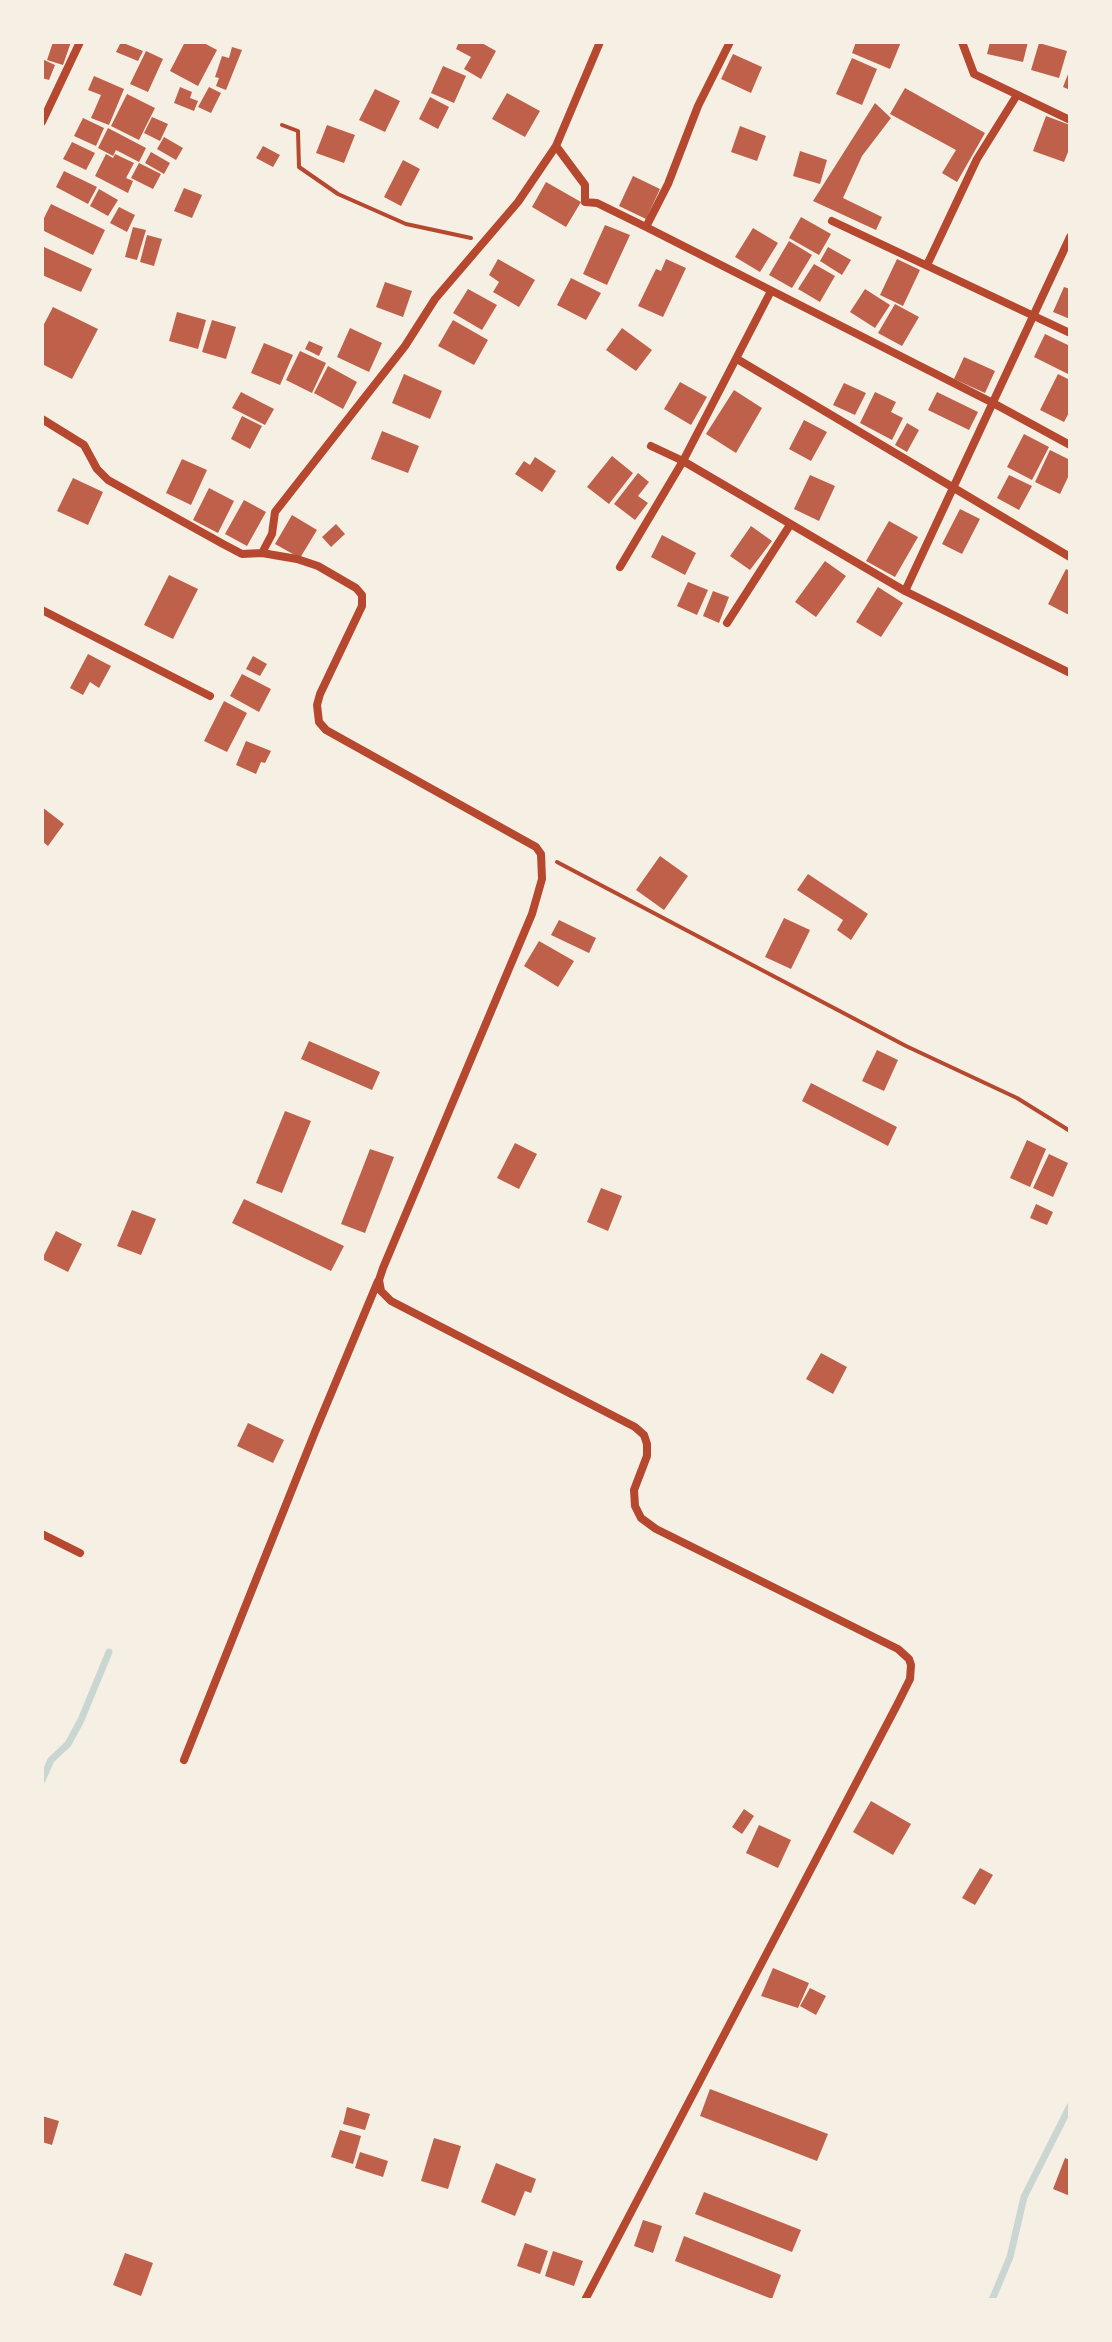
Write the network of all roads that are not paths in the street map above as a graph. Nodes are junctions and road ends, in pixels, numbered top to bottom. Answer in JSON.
{"nodes":[{"id":1,"x":80,"y":42,"type":"edge"},
{"id":2,"x":600,"y":42,"type":"edge"},
{"id":3,"x":730,"y":42,"type":"edge"},
{"id":4,"x":962,"y":42,"type":"edge"},
{"id":5,"x":1017,"y":95,"type":"junction"},
{"id":6,"x":1070,"y":120,"type":"edge"},
{"id":7,"x":42,"y":122,"type":"edge"},
{"id":8,"x":556,"y":146,"type":"junction"},
{"id":9,"x":832,"y":221,"type":"dead end"},
{"id":10,"x":646,"y":227,"type":"junction"},
{"id":11,"x":1069,"y":241,"type":"edge"},
{"id":12,"x":927,"y":265,"type":"junction"},
{"id":13,"x":771,"y":291,"type":"junction"},
{"id":14,"x":1035,"y":315,"type":"junction"},
{"id":15,"x":1070,"y":333,"type":"edge"},
{"id":16,"x":737,"y":359,"type":"junction"},
{"id":17,"x":993,"y":403,"type":"junction"},
{"id":18,"x":42,"y":419,"type":"edge"},
{"id":19,"x":1070,"y":445,"type":"edge"},
{"id":20,"x":651,"y":446,"type":"dead end"},
{"id":21,"x":683,"y":461,"type":"junction"},
{"id":22,"x":954,"y":486,"type":"junction"},
{"id":23,"x":790,"y":525,"type":"junction"},
{"id":24,"x":262,"y":553,"type":"junction"},
{"id":25,"x":1070,"y":557,"type":"edge"},
{"id":26,"x":620,"y":567,"type":"dead end"},
{"id":27,"x":905,"y":591,"type":"junction"},
{"id":28,"x":42,"y":610,"type":"edge"},
{"id":29,"x":727,"y":623,"type":"dead end"},
{"id":30,"x":1070,"y":673,"type":"edge"},
{"id":31,"x":210,"y":696,"type":"dead end"},
{"id":32,"x":379,"y":1280,"type":"junction"},
{"id":33,"x":42,"y":1534,"type":"edge"},
{"id":34,"x":80,"y":1553,"type":"dead end"},
{"id":35,"x":184,"y":1760,"type":"dead end"},
{"id":36,"x":585,"y":2300,"type":"edge"}],
"edges":[{"from":1,"to":7,"type":"street"},
{"from":2,"to":8,"type":"street"},
{"from":3,"to":10,"type":"street"},
{"from":4,"to":5,"type":"street"},
{"from":5,"to":6,"type":"street"},
{"from":5,"to":12,"type":"street"},
{"from":8,"to":10,"type":"street"},
{"from":8,"to":24,"type":"street"},
{"from":9,"to":12,"type":"street"},
{"from":10,"to":13,"type":"street"},
{"from":11,"to":14,"type":"street"},
{"from":12,"to":14,"type":"street"},
{"from":13,"to":16,"type":"street"},
{"from":13,"to":17,"type":"street"},
{"from":14,"to":15,"type":"street"},
{"from":14,"to":17,"type":"street"},
{"from":16,"to":21,"type":"street"},
{"from":16,"to":22,"type":"street"},
{"from":17,"to":19,"type":"street"},
{"from":17,"to":22,"type":"street"},
{"from":18,"to":24,"type":"street"},
{"from":20,"to":21,"type":"street"},
{"from":21,"to":23,"type":"street"},
{"from":21,"to":26,"type":"street"},
{"from":22,"to":25,"type":"street"},
{"from":22,"to":27,"type":"street"},
{"from":23,"to":27,"type":"street"},
{"from":23,"to":29,"type":"street"},
{"from":24,"to":32,"type":"street"},
{"from":27,"to":30,"type":"street"},
{"from":28,"to":31,"type":"street"},
{"from":32,"to":35,"type":"street"},
{"from":32,"to":36,"type":"street"},
{"from":33,"to":34,"type":"street"}]}
